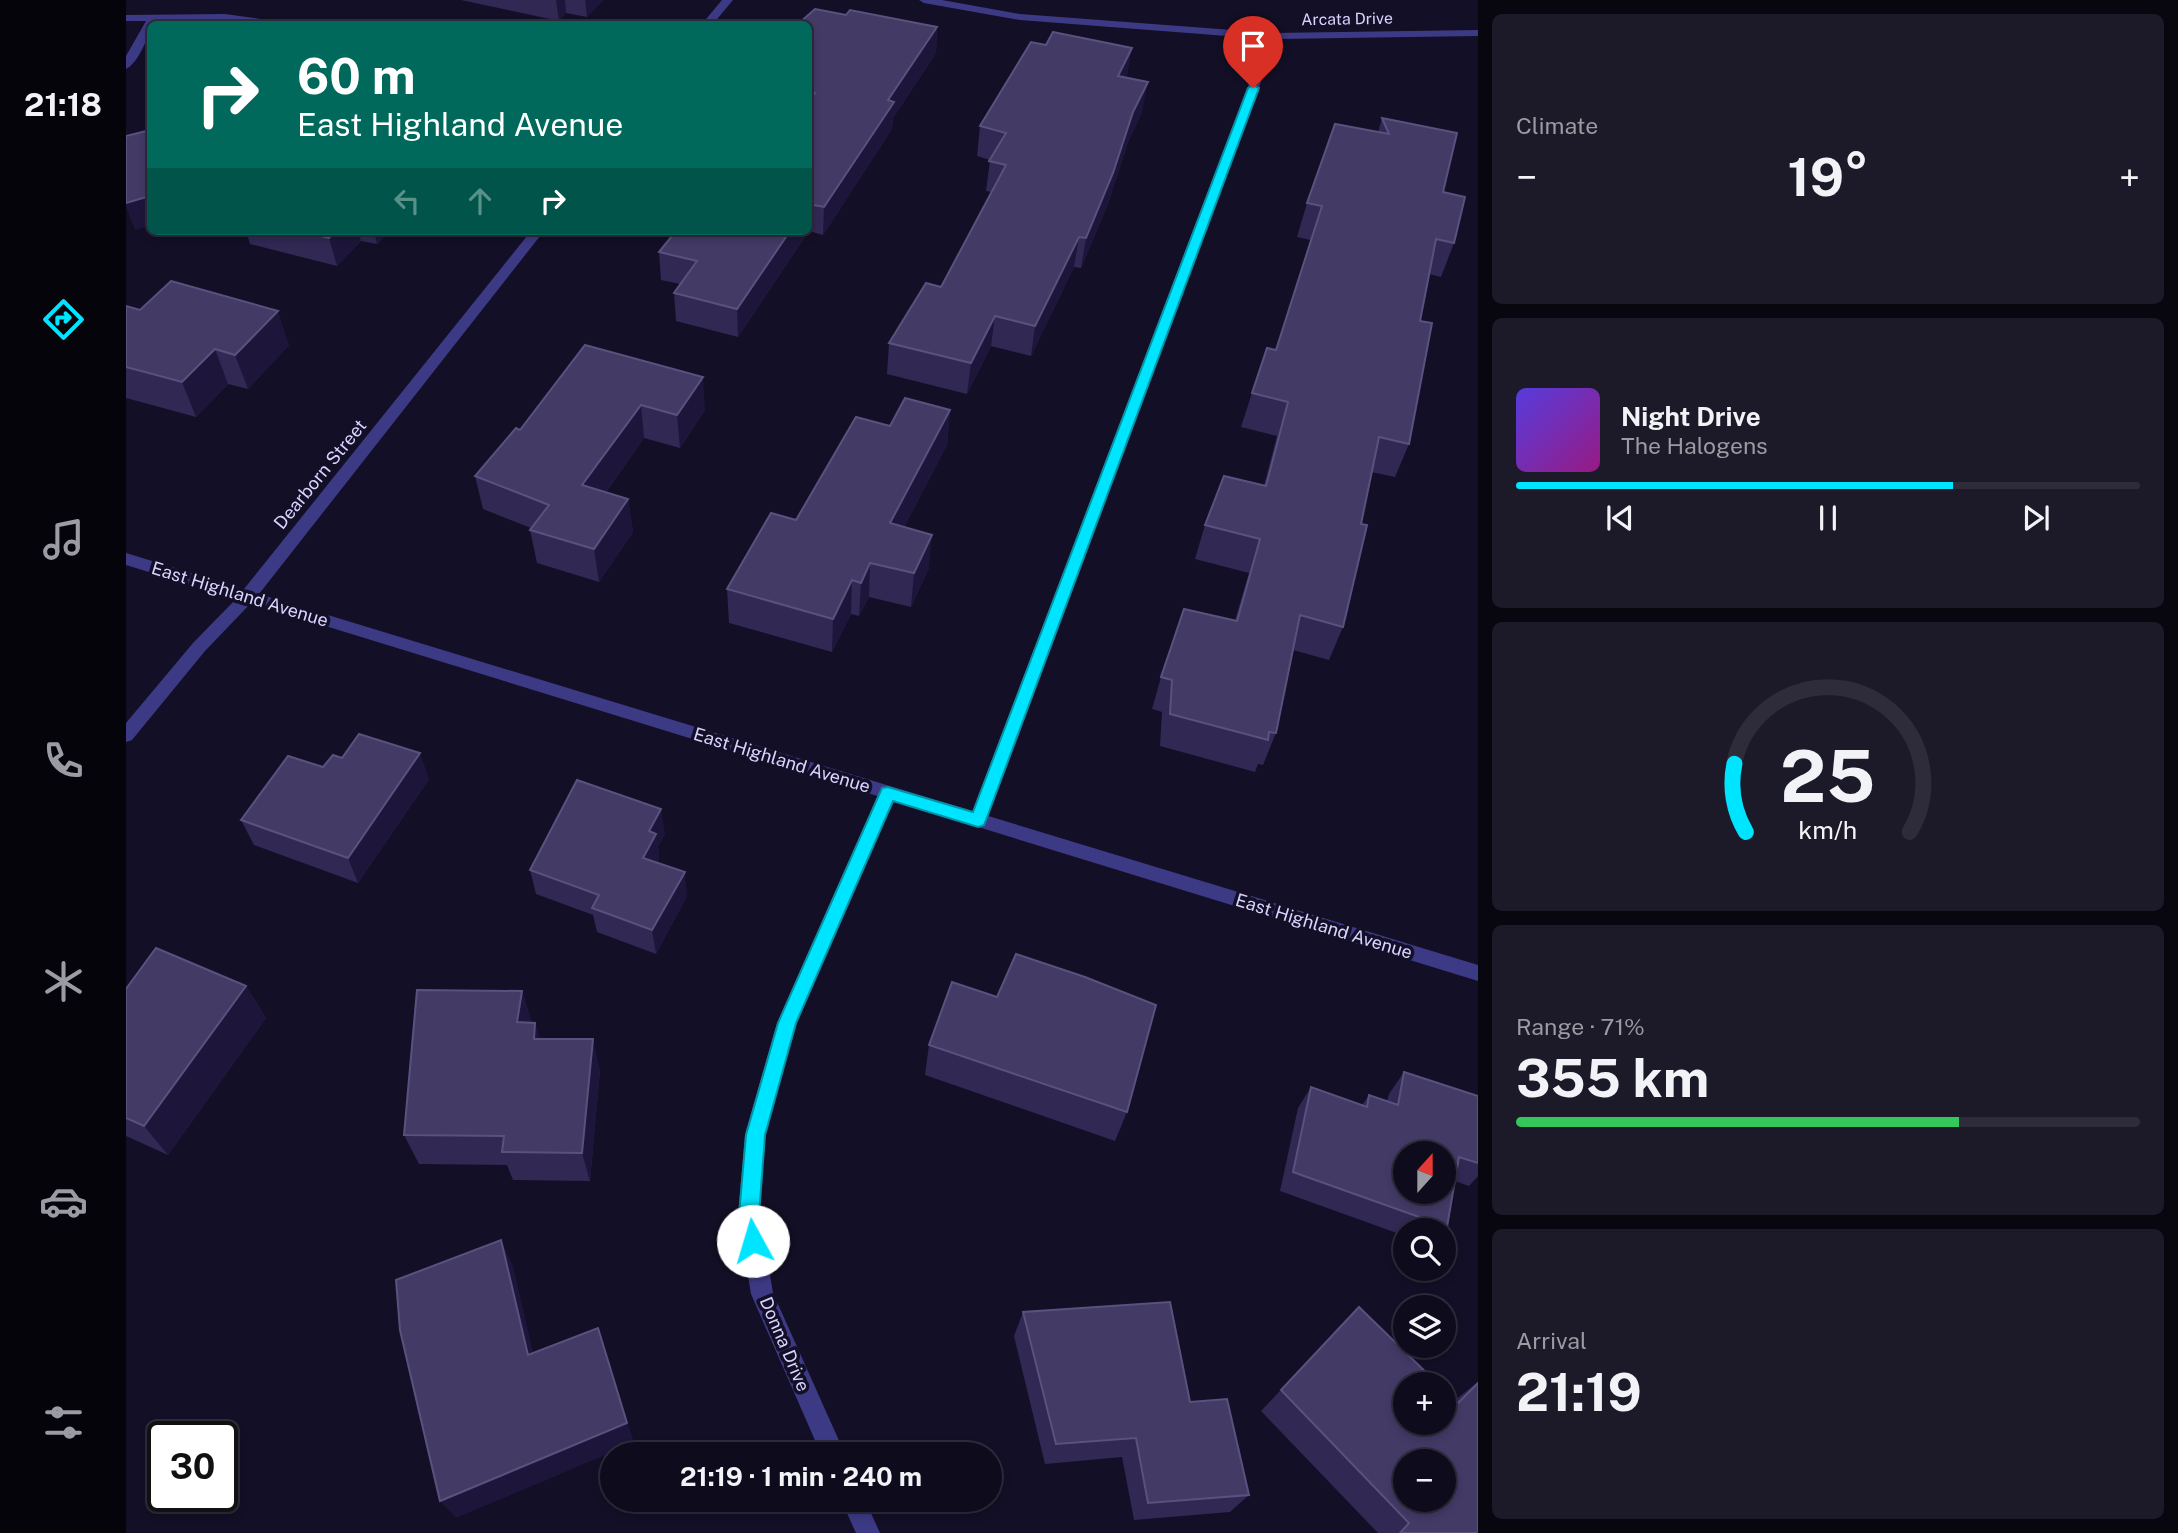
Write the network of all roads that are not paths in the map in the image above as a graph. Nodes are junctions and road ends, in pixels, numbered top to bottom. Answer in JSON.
{"nodes":[{"id":1,"x":728,"y":0,"type":"edge"},
{"id":2,"x":924,"y":0,"type":"edge"},
{"id":3,"x":154,"y":17,"type":"junction"},
{"id":4,"x":126,"y":18,"type":"edge"},
{"id":5,"x":152,"y":21,"type":"edge"},
{"id":6,"x":254,"y":21,"type":"edge"},
{"id":7,"x":710,"y":21,"type":"edge"},
{"id":8,"x":147,"y":29,"type":"edge"},
{"id":9,"x":1478,"y":33,"type":"edge"},
{"id":10,"x":1273,"y":36,"type":"junction"},
{"id":11,"x":126,"y":66,"type":"edge"},
{"id":12,"x":535,"y":235,"type":"edge"},
{"id":13,"x":126,"y":559,"type":"edge"},
{"id":14,"x":247,"y":597,"type":"junction"},
{"id":15,"x":126,"y":735,"type":"edge"},
{"id":16,"x":888,"y":793,"type":"junction"},
{"id":17,"x":978,"y":820,"type":"junction"},
{"id":18,"x":1478,"y":973,"type":"edge"},
{"id":19,"x":828,"y":1442,"type":"edge"},
{"id":20,"x":858,"y":1512,"type":"edge"},
{"id":21,"x":868,"y":1533,"type":"edge"}],
"edges":[{"from":1,"to":7,"type":"street"},
{"from":2,"to":10,"type":"street","name":"Arcata Drive"},
{"from":3,"to":4,"type":"street"},
{"from":3,"to":5,"type":"street"},
{"from":3,"to":6,"type":"street"},
{"from":8,"to":11,"type":"street"},
{"from":9,"to":10,"type":"street","name":"Arcata Drive"},
{"from":10,"to":17,"type":"street"},
{"from":12,"to":14,"type":"street","name":"Dearborn Street"},
{"from":13,"to":14,"type":"street","name":"East Highland Avenue"},
{"from":14,"to":15,"type":"street","name":"Dearborn Street"},
{"from":14,"to":16,"type":"street","name":"East Highland Avenue"},
{"from":16,"to":17,"type":"street","name":"East Highland Avenue"},
{"from":16,"to":19,"type":"street","name":"Donna Drive"},
{"from":17,"to":18,"type":"street","name":"East Highland Avenue"},
{"from":20,"to":21,"type":"street"}]}
